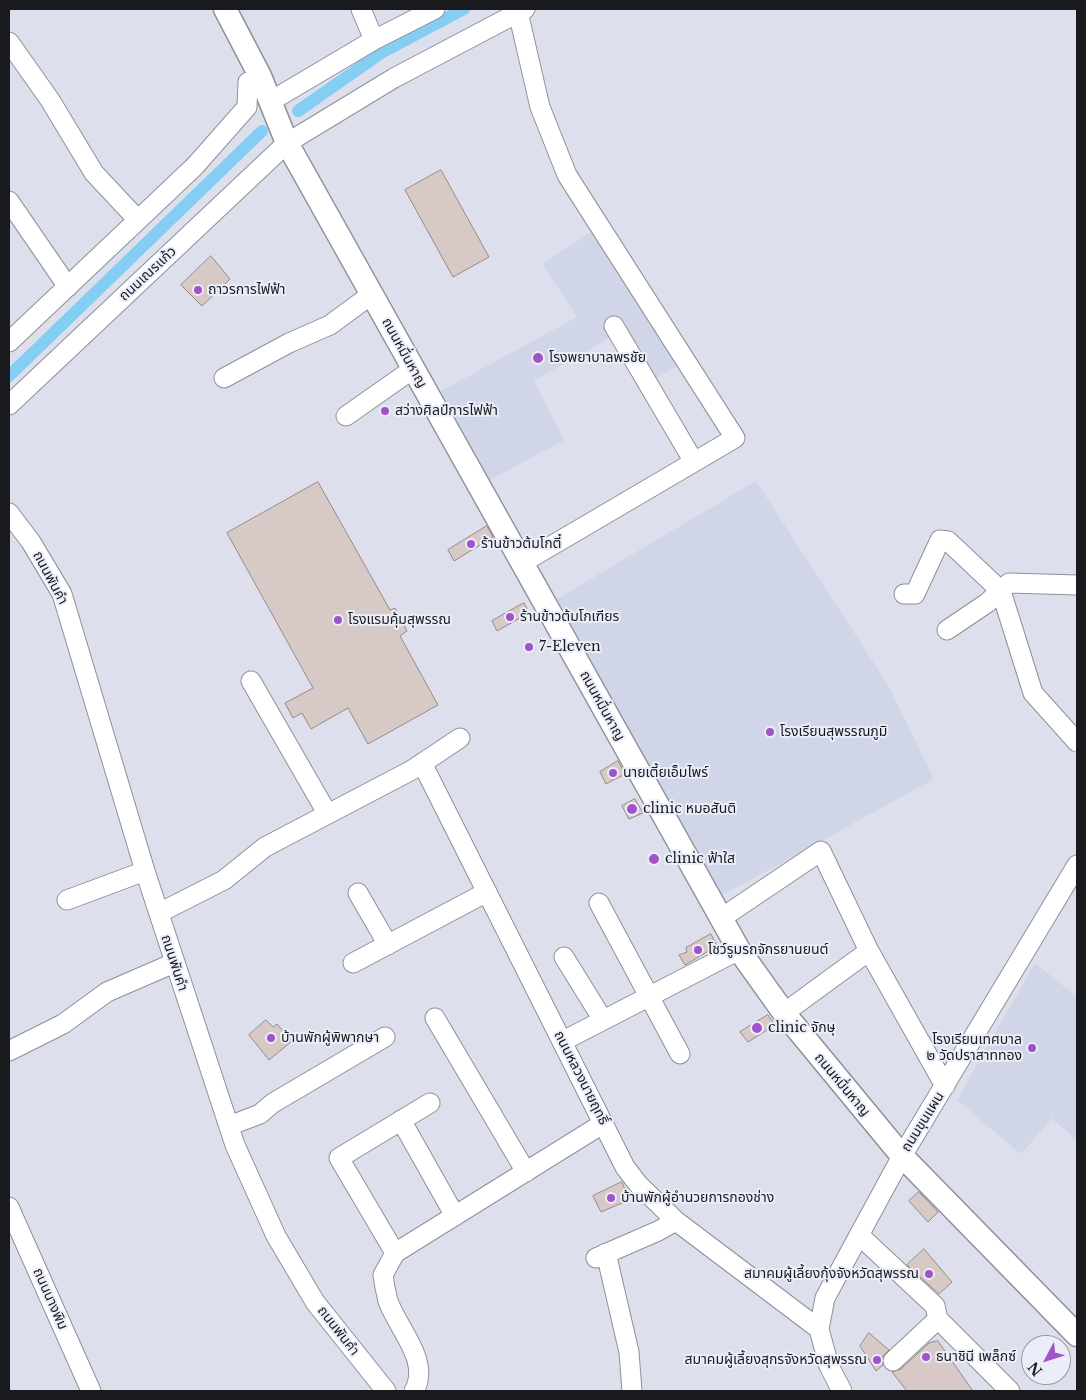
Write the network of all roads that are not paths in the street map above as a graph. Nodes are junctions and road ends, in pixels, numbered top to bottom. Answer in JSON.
{"nodes":[{"id":1,"x":210,"y":9,"type":"edge"},
{"id":2,"x":225,"y":9,"type":"edge"},
{"id":3,"x":361,"y":9,"type":"edge"},
{"id":4,"x":435,"y":9,"type":"edge"},
{"id":5,"x":522,"y":11,"type":"edge"},
{"id":6,"x":374,"y":40,"type":"junction"},
{"id":7,"x":9,"y":42,"type":"edge"},
{"id":8,"x":248,"y":82,"type":"joint"},
{"id":9,"x":271,"y":101,"type":"junction"},
{"id":10,"x":287,"y":143,"type":"junction"},
{"id":11,"x":9,"y":201,"type":"edge"},
{"id":12,"x":138,"y":220,"type":"junction"},
{"id":13,"x":68,"y":287,"type":"junction"},
{"id":14,"x":372,"y":294,"type":"junction"},
{"id":15,"x":614,"y":326,"type":"dead end"},
{"id":16,"x":9,"y":342,"type":"edge"},
{"id":17,"x":413,"y":369,"type":"junction"},
{"id":18,"x":224,"y":378,"type":"dead end"},
{"id":19,"x":9,"y":405,"type":"edge"},
{"id":20,"x":346,"y":416,"type":"dead end"},
{"id":21,"x":694,"y":462,"type":"junction"},
{"id":22,"x":9,"y":513,"type":"edge"},
{"id":23,"x":522,"y":563,"type":"junction"},
{"id":24,"x":1077,"y":585,"type":"edge"},
{"id":25,"x":1001,"y":592,"type":"junction"},
{"id":26,"x":904,"y":594,"type":"dead end"},
{"id":27,"x":947,"y":630,"type":"dead end"},
{"id":28,"x":250,"y":681,"type":"dead end"},
{"id":29,"x":460,"y":738,"type":"dead end"},
{"id":30,"x":1077,"y":742,"type":"edge"},
{"id":31,"x":422,"y":763,"type":"junction"},
{"id":32,"x":327,"y":813,"type":"junction"},
{"id":33,"x":1077,"y":865,"type":"edge"},
{"id":34,"x":145,"y":872,"type":"junction"},
{"id":35,"x":487,"y":892,"type":"junction"},
{"id":36,"x":358,"y":893,"type":"dead end"},
{"id":37,"x":67,"y":900,"type":"dead end"},
{"id":38,"x":598,"y":903,"type":"dead end"},
{"id":39,"x":159,"y":914,"type":"junction"},
{"id":40,"x":720,"y":919,"type":"junction"},
{"id":41,"x":388,"y":945,"type":"junction"},
{"id":42,"x":739,"y":950,"type":"junction"},
{"id":43,"x":869,"y":951,"type":"junction"},
{"id":44,"x":564,"y":957,"type":"dead end"},
{"id":45,"x":174,"y":963,"type":"junction"},
{"id":46,"x":353,"y":963,"type":"dead end"},
{"id":47,"x":650,"y":995,"type":"junction"},
{"id":48,"x":784,"y":1013,"type":"junction"},
{"id":49,"x":435,"y":1018,"type":"dead end"},
{"id":50,"x":603,"y":1020,"type":"junction"},
{"id":51,"x":385,"y":1037,"type":"dead end"},
{"id":52,"x":563,"y":1041,"type":"junction"},
{"id":53,"x":9,"y":1052,"type":"edge"},
{"id":54,"x":680,"y":1054,"type":"dead end"},
{"id":55,"x":945,"y":1086,"type":"junction"},
{"id":56,"x":430,"y":1102,"type":"dead end"},
{"id":57,"x":401,"y":1120,"type":"junction"},
{"id":58,"x":604,"y":1123,"type":"junction"},
{"id":59,"x":229,"y":1126,"type":"junction"},
{"id":60,"x":902,"y":1156,"type":"junction"},
{"id":61,"x":526,"y":1172,"type":"junction"},
{"id":62,"x":9,"y":1207,"type":"edge"},
{"id":63,"x":455,"y":1216,"type":"junction"},
{"id":64,"x":676,"y":1220,"type":"junction"},
{"id":65,"x":859,"y":1235,"type":"junction"},
{"id":66,"x":395,"y":1253,"type":"junction"},
{"id":67,"x":938,"y":1318,"type":"junction"},
{"id":68,"x":819,"y":1329,"type":"junction"},
{"id":69,"x":1077,"y":1335,"type":"edge"},
{"id":70,"x":893,"y":1361,"type":"dead end"},
{"id":71,"x":91,"y":1391,"type":"edge"},
{"id":72,"x":386,"y":1391,"type":"edge"},
{"id":73,"x":414,"y":1391,"type":"edge"},
{"id":74,"x":632,"y":1391,"type":"edge"},
{"id":75,"x":842,"y":1391,"type":"edge"},
{"id":76,"x":1010,"y":1391,"type":"edge"}],
"edges":[{"from":1,"to":8,"type":"main road"},
{"from":2,"to":9,"type":"main road","name":"ถนนหมื่นหาญ"},
{"from":3,"to":6,"type":"street"},
{"from":4,"to":6,"type":"street"},
{"from":5,"to":10,"type":"street","name":"ถนนเณรแก้ว"},
{"from":5,"to":21,"type":"street"},
{"from":6,"to":9,"type":"street"},
{"from":7,"to":12,"type":"street"},
{"from":8,"to":12,"type":"street"},
{"from":9,"to":10,"type":"main road","name":"ถนนหมื่นหาญ"},
{"from":10,"to":14,"type":"main road","name":"ถนนหมื่นหาญ"},
{"from":10,"to":19,"type":"street","name":"ถนนเณรแก้ว"},
{"from":11,"to":13,"type":"street"},
{"from":12,"to":13,"type":"street"},
{"from":13,"to":16,"type":"street"},
{"from":14,"to":17,"type":"main road","name":"ถนนหมื่นหาญ"},
{"from":14,"to":18,"type":"street"},
{"from":15,"to":21,"type":"street"},
{"from":17,"to":20,"type":"street"},
{"from":17,"to":23,"type":"main road","name":"ถนนหมื่นหาญ"},
{"from":21,"to":23,"type":"street"},
{"from":22,"to":34,"type":"street","name":"ถนนพันคำ"},
{"from":23,"to":40,"type":"main road","name":"ถนนหมื่นหาญ"},
{"from":24,"to":25,"type":"street"},
{"from":25,"to":26,"type":"street"},
{"from":25,"to":27,"type":"street"},
{"from":25,"to":30,"type":"street"},
{"from":28,"to":32,"type":"street"},
{"from":29,"to":31,"type":"street"},
{"from":31,"to":32,"type":"street"},
{"from":31,"to":35,"type":"street","name":"ถนนหลวงนายฤทธิ์"},
{"from":32,"to":39,"type":"street"},
{"from":33,"to":55,"type":"street","name":"ถนนขุนแผน"},
{"from":34,"to":37,"type":"street"},
{"from":34,"to":39,"type":"street","name":"ถนนพันคำ"},
{"from":35,"to":41,"type":"street"},
{"from":35,"to":52,"type":"street","name":"ถนนหลวงนายฤทธิ์"},
{"from":36,"to":41,"type":"street"},
{"from":38,"to":47,"type":"street"},
{"from":39,"to":45,"type":"street","name":"ถนนพันคำ"},
{"from":40,"to":42,"type":"main road","name":"ถนนหมื่นหาญ"},
{"from":40,"to":43,"type":"street"},
{"from":41,"to":46,"type":"street"},
{"from":42,"to":47,"type":"street"},
{"from":42,"to":48,"type":"main road","name":"ถนนหมื่นหาญ"},
{"from":43,"to":48,"type":"street"},
{"from":43,"to":55,"type":"street"},
{"from":44,"to":50,"type":"street"},
{"from":45,"to":53,"type":"street"},
{"from":45,"to":59,"type":"street","name":"ถนนพันคำ"},
{"from":47,"to":50,"type":"street"},
{"from":47,"to":54,"type":"street"},
{"from":48,"to":60,"type":"main road","name":"ถนนหมื่นหาญ"},
{"from":49,"to":61,"type":"street"},
{"from":50,"to":52,"type":"street"},
{"from":51,"to":59,"type":"street"},
{"from":52,"to":58,"type":"street","name":"ถนนหลวงนายฤทธิ์"},
{"from":55,"to":60,"type":"street","name":"ถนนขุนแผน"},
{"from":56,"to":57,"type":"street"},
{"from":57,"to":63,"type":"street"},
{"from":57,"to":66,"type":"street"},
{"from":58,"to":61,"type":"street"},
{"from":58,"to":64,"type":"street","name":"ถนนหลวงนายฤทธิ์"},
{"from":59,"to":72,"type":"street","name":"ถนนพันคำ"},
{"from":60,"to":65,"type":"street","name":"ถนนขุนแผน"},
{"from":60,"to":69,"type":"main road","name":"ถนนหมื่นหาญ"},
{"from":61,"to":63,"type":"street"},
{"from":62,"to":71,"type":"street","name":"ถนนนางพิม"},
{"from":63,"to":66,"type":"street"},
{"from":64,"to":68,"type":"street","name":"ถนนหลวงนายฤทธิ์"},
{"from":64,"to":74,"type":"street"},
{"from":65,"to":67,"type":"street"},
{"from":65,"to":68,"type":"street","name":"ถนนขุนแผน"},
{"from":66,"to":73,"type":"street"},
{"from":67,"to":70,"type":"street"},
{"from":67,"to":76,"type":"street"},
{"from":68,"to":75,"type":"street","name":"ถนนขุนแผน"}]}
